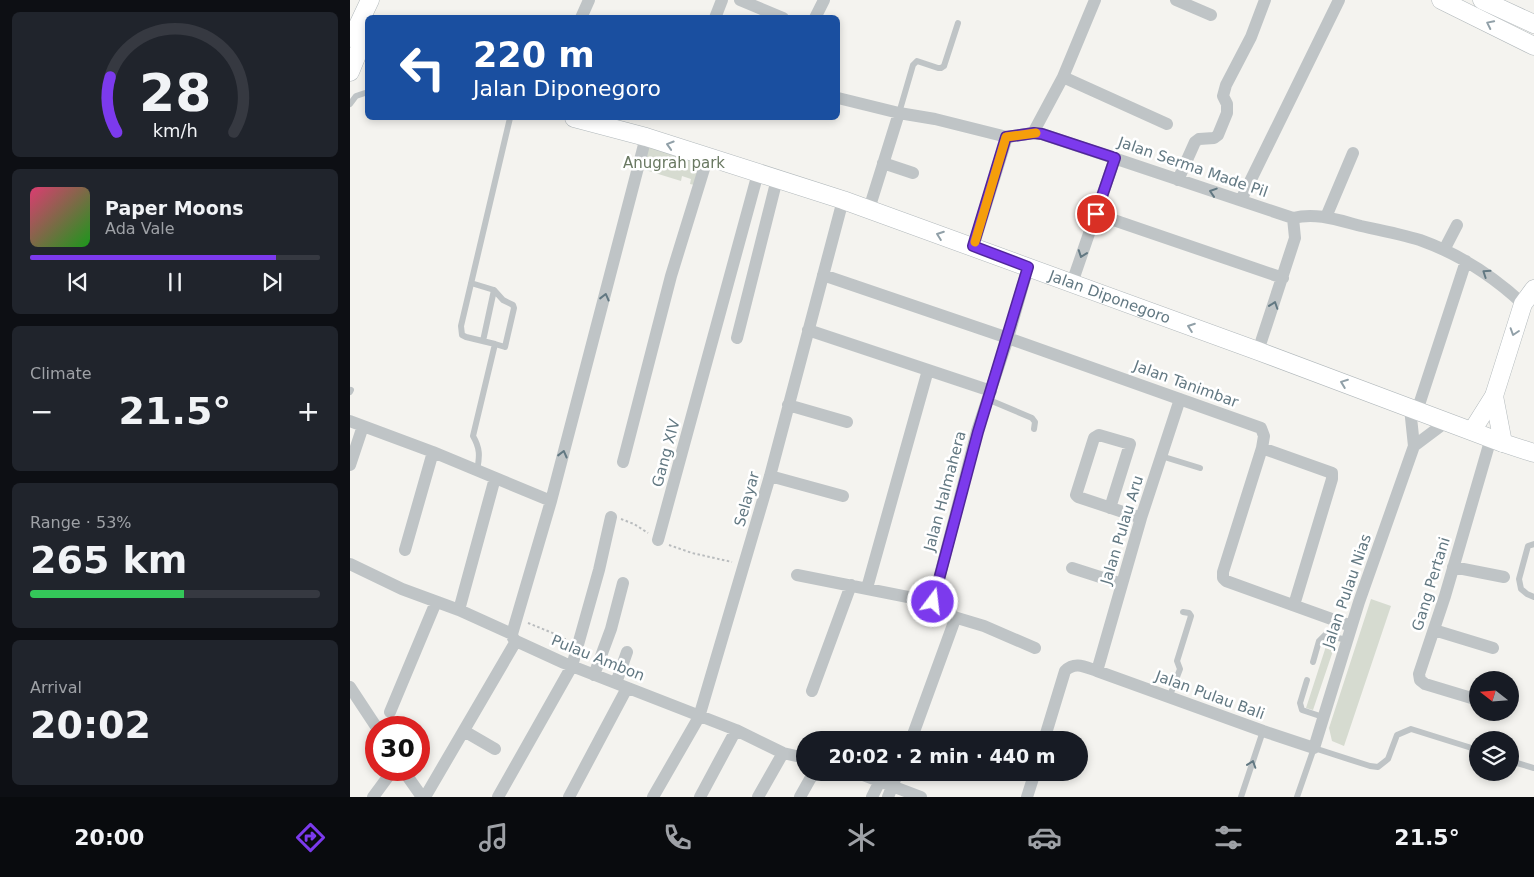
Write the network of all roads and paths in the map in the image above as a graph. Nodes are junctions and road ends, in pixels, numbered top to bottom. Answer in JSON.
{"nodes":[{"id":1,"x":370,"y":0,"type":"edge"},
{"id":2,"x":381,"y":0,"type":"edge"},
{"id":3,"x":589,"y":0,"type":"edge"},
{"id":4,"x":722,"y":0,"type":"edge"},
{"id":5,"x":740,"y":0,"type":"edge"},
{"id":6,"x":824,"y":0,"type":"edge"},
{"id":7,"x":1095,"y":0,"type":"edge"},
{"id":8,"x":1176,"y":0,"type":"edge"},
{"id":9,"x":1265,"y":0,"type":"edge"},
{"id":10,"x":1339,"y":0,"type":"edge"},
{"id":11,"x":1441,"y":0,"type":"edge"},
{"id":12,"x":1482,"y":0,"type":"edge"},
{"id":13,"x":1211,"y":14,"type":"dead end"},
{"id":14,"x":366,"y":15,"type":"edge"},
{"id":15,"x":374,"y":15,"type":"edge"},
{"id":16,"x":582,"y":15,"type":"edge"},
{"id":17,"x":716,"y":15,"type":"edge"},
{"id":18,"x":777,"y":15,"type":"edge"},
{"id":19,"x":816,"y":15,"type":"edge"},
{"id":20,"x":365,"y":19,"type":"edge"},
{"id":21,"x":958,"y":24,"type":"dead end"},
{"id":22,"x":1534,"y":24,"type":"edge"},
{"id":23,"x":365,"y":35,"type":"edge"},
{"id":24,"x":1534,"y":46,"type":"edge"},
{"id":25,"x":355,"y":57,"type":"edge"},
{"id":26,"x":1063,"y":77,"type":"junction"},
{"id":27,"x":365,"y":93,"type":"edge"},
{"id":28,"x":840,"y":98,"type":"edge"},
{"id":29,"x":350,"y":104,"type":"edge"},
{"id":30,"x":899,"y":113,"type":"junction"},
{"id":31,"x":510,"y":120,"type":"edge"},
{"id":32,"x":582,"y":120,"type":"edge"},
{"id":33,"x":1167,"y":124,"type":"dead end"},
{"id":34,"x":1034,"y":133,"type":"junction"},
{"id":35,"x":646,"y":137,"type":"junction"},
{"id":36,"x":1006,"y":137,"type":"junction"},
{"id":37,"x":1353,"y":153,"type":"dead end"},
{"id":38,"x":708,"y":156,"type":"junction"},
{"id":39,"x":1115,"y":158,"type":"junction"},
{"id":40,"x":883,"y":164,"type":"junction"},
{"id":41,"x":758,"y":173,"type":"junction"},
{"id":42,"x":913,"y":173,"type":"dead end"},
{"id":43,"x":778,"y":178,"type":"junction"},
{"id":44,"x":1178,"y":180,"type":"junction"},
{"id":45,"x":843,"y":200,"type":"junction"},
{"id":46,"x":1241,"y":200,"type":"junction"},
{"id":47,"x":869,"y":209,"type":"junction"},
{"id":48,"x":1096,"y":214,"type":"junction"},
{"id":49,"x":1326,"y":217,"type":"junction"},
{"id":50,"x":1293,"y":218,"type":"junction"},
{"id":51,"x":1457,"y":225,"type":"dead end"},
{"id":52,"x":973,"y":246,"type":"junction"},
{"id":53,"x":1444,"y":250,"type":"junction"},
{"id":54,"x":1466,"y":261,"type":"junction"},
{"id":55,"x":1028,"y":267,"type":"junction"},
{"id":56,"x":823,"y":275,"type":"junction"},
{"id":57,"x":1283,"y":278,"type":"junction"},
{"id":58,"x":471,"y":283,"type":"junction"},
{"id":59,"x":1072,"y":283,"type":"junction"},
{"id":60,"x":1534,"y":289,"type":"edge"},
{"id":61,"x":494,"y":290,"type":"junction"},
{"id":62,"x":1525,"y":306,"type":"junction"},
{"id":63,"x":808,"y":330,"type":"junction"},
{"id":64,"x":737,"y":338,"type":"dead end"},
{"id":65,"x":1008,"y":338,"type":"junction"},
{"id":66,"x":483,"y":341,"type":"junction"},
{"id":67,"x":494,"y":344,"type":"junction"},
{"id":68,"x":1258,"y":351,"type":"junction"},
{"id":69,"x":928,"y":370,"type":"junction"},
{"id":70,"x":989,"y":395,"type":"junction"},
{"id":71,"x":1494,"y":396,"type":"junction"},
{"id":72,"x":1180,"y":399,"type":"junction"},
{"id":73,"x":788,"y":405,"type":"junction"},
{"id":74,"x":1414,"y":410,"type":"junction"},
{"id":75,"x":350,"y":421,"type":"edge"},
{"id":76,"x":847,"y":422,"type":"dead end"},
{"id":77,"x":1446,"y":422,"type":"junction"},
{"id":78,"x":362,"y":426,"type":"junction"},
{"id":79,"x":1034,"y":429,"type":"dead end"},
{"id":80,"x":1472,"y":431,"type":"junction"},
{"id":81,"x":1497,"y":441,"type":"junction"},
{"id":82,"x":1414,"y":446,"type":"junction"},
{"id":83,"x":1262,"y":448,"type":"junction"},
{"id":84,"x":433,"y":452,"type":"junction"},
{"id":85,"x":1534,"y":453,"type":"edge"},
{"id":86,"x":1161,"y":456,"type":"junction"},
{"id":87,"x":623,"y":462,"type":"dead end"},
{"id":88,"x":350,"y":465,"type":"edge"},
{"id":89,"x":1200,"y":468,"type":"dead end"},
{"id":90,"x":477,"y":470,"type":"junction"},
{"id":91,"x":770,"y":476,"type":"junction"},
{"id":92,"x":495,"y":478,"type":"junction"},
{"id":93,"x":843,"y":496,"type":"dead end"},
{"id":94,"x":551,"y":501,"type":"junction"},
{"id":95,"x":1110,"y":508,"type":"junction"},
{"id":96,"x":611,"y":517,"type":"joint"},
{"id":97,"x":1141,"y":518,"type":"junction"},
{"id":98,"x":658,"y":540,"type":"junction"},
{"id":99,"x":1534,"y":544,"type":"edge"},
{"id":100,"x":405,"y":550,"type":"dead end"},
{"id":101,"x":350,"y":564,"type":"edge"},
{"id":102,"x":744,"y":565,"type":"junction"},
{"id":103,"x":1454,"y":567,"type":"junction"},
{"id":104,"x":1072,"y":568,"type":"dead end"},
{"id":105,"x":797,"y":575,"type":"dead end"},
{"id":106,"x":1504,"y":577,"type":"dead end"},
{"id":107,"x":623,"y":583,"type":"dead end"},
{"id":108,"x":1122,"y":584,"type":"junction"},
{"id":109,"x":851,"y":585,"type":"junction"},
{"id":110,"x":867,"y":588,"type":"junction"},
{"id":111,"x":1534,"y":597,"type":"edge"},
{"id":112,"x":436,"y":602,"type":"junction"},
{"id":113,"x":933,"y":602,"type":"junction"},
{"id":114,"x":1294,"y":605,"type":"junction"},
{"id":115,"x":458,"y":610,"type":"junction"},
{"id":116,"x":1183,"y":612,"type":"dead end"},
{"id":117,"x":954,"y":617,"type":"junction"},
{"id":118,"x":516,"y":618,"type":"junction"},
{"id":119,"x":1351,"y":626,"type":"junction"},
{"id":120,"x":1434,"y":630,"type":"junction"},
{"id":121,"x":514,"y":637,"type":"junction"},
{"id":122,"x":1347,"y":640,"type":"junction"},
{"id":123,"x":1035,"y":648,"type":"dead end"},
{"id":124,"x":1493,"y":648,"type":"dead end"},
{"id":125,"x":627,"y":652,"type":"dead end"},
{"id":126,"x":1313,"y":662,"type":"dead end"},
{"id":127,"x":568,"y":664,"type":"junction"},
{"id":128,"x":1097,"y":671,"type":"junction"},
{"id":129,"x":594,"y":675,"type":"junction"},
{"id":130,"x":1308,"y":680,"type":"dead end"},
{"id":131,"x":350,"y":686,"type":"edge"},
{"id":132,"x":622,"y":686,"type":"junction"},
{"id":133,"x":812,"y":690,"type":"dead end"},
{"id":134,"x":1469,"y":697,"type":"edge"},
{"id":135,"x":1169,"y":698,"type":"junction"},
{"id":136,"x":390,"y":712,"type":"dead end"},
{"id":137,"x":370,"y":716,"type":"edge"},
{"id":138,"x":699,"y":716,"type":"junction"},
{"id":139,"x":1323,"y":717,"type":"junction"},
{"id":140,"x":736,"y":730,"type":"junction"},
{"id":141,"x":464,"y":731,"type":"junction"},
{"id":142,"x":914,"y":731,"type":"edge"},
{"id":143,"x":1047,"y":731,"type":"edge"},
{"id":144,"x":1263,"y":731,"type":"junction"},
{"id":145,"x":1469,"y":747,"type":"edge"},
{"id":146,"x":1314,"y":748,"type":"junction"},
{"id":147,"x":495,"y":749,"type":"dead end"},
{"id":148,"x":783,"y":753,"type":"junction"},
{"id":149,"x":796,"y":756,"type":"edge"},
{"id":150,"x":1519,"y":764,"type":"edge"},
{"id":151,"x":1534,"y":768,"type":"edge"},
{"id":152,"x":385,"y":781,"type":"edge"},
{"id":153,"x":412,"y":781,"type":"edge"},
{"id":154,"x":809,"y":781,"type":"edge"},
{"id":155,"x":880,"y":781,"type":"joint"},
{"id":156,"x":1031,"y":781,"type":"edge"},
{"id":157,"x":890,"y":792,"type":"edge"},
{"id":158,"x":373,"y":797,"type":"edge"},
{"id":159,"x":424,"y":797,"type":"edge"},
{"id":160,"x":498,"y":797,"type":"edge"},
{"id":161,"x":569,"y":797,"type":"edge"},
{"id":162,"x":653,"y":797,"type":"edge"},
{"id":163,"x":700,"y":797,"type":"edge"},
{"id":164,"x":758,"y":797,"type":"edge"},
{"id":165,"x":800,"y":797,"type":"edge"},
{"id":166,"x":872,"y":797,"type":"edge"},
{"id":167,"x":921,"y":797,"type":"edge"},
{"id":168,"x":1027,"y":797,"type":"edge"},
{"id":169,"x":1241,"y":797,"type":"edge"},
{"id":170,"x":1297,"y":797,"type":"edge"}],
"edges":[{"from":1,"to":14,"type":"main road"},
{"from":2,"to":15,"type":"main road"},
{"from":3,"to":16,"type":"street"},
{"from":4,"to":17,"type":"street"},
{"from":5,"to":18,"type":"street"},
{"from":6,"to":19,"type":"street"},
{"from":7,"to":26,"type":"street"},
{"from":8,"to":13,"type":"street"},
{"from":9,"to":44,"type":"street"},
{"from":10,"to":46,"type":"street"},
{"from":24,"to":11,"type":"main road","one_way":true},
{"from":12,"to":22,"type":"main road"},
{"from":20,"to":25,"type":"main road"},
{"from":21,"to":30,"type":"lane"},
{"from":23,"to":25,"type":"main road"},
{"from":26,"to":33,"type":"street"},
{"from":26,"to":34,"type":"street"},
{"from":27,"to":29,"type":"lane"},
{"from":28,"to":30,"type":"street","name":"Jalan Serma Made Pil"},
{"from":30,"to":36,"type":"street","name":"Jalan Serma Made Pil"},
{"from":30,"to":40,"type":"street"},
{"from":31,"to":58,"type":"lane"},
{"from":32,"to":35,"type":"main road","name":"Jalan Diponegoro"},
{"from":34,"to":36,"type":"street","name":"Jalan Serma Made Pil"},
{"from":34,"to":39,"type":"street","name":"Jalan Serma Made Pil"},
{"from":38,"to":35,"type":"main road","name":"Jalan Diponegoro","one_way":true},
{"from":94,"to":35,"type":"street","one_way":true},
{"from":36,"to":52,"type":"street"},
{"from":37,"to":49,"type":"street"},
{"from":38,"to":41,"type":"main road","name":"Jalan Diponegoro"},
{"from":38,"to":87,"type":"street"},
{"from":39,"to":44,"type":"street","name":"Jalan Serma Made Pil"},
{"from":39,"to":48,"type":"street"},
{"from":40,"to":42,"type":"street"},
{"from":40,"to":47,"type":"street"},
{"from":41,"to":43,"type":"main road","name":"Jalan Diponegoro"},
{"from":41,"to":98,"type":"street","name":"Gang XIV"},
{"from":43,"to":45,"type":"main road","name":"Jalan Diponegoro"},
{"from":43,"to":64,"type":"street"},
{"from":46,"to":44,"type":"street","name":"Jalan Serma Made Pil","one_way":true},
{"from":45,"to":47,"type":"main road","name":"Jalan Diponegoro"},
{"from":45,"to":56,"type":"street","name":"Selayar"},
{"from":46,"to":50,"type":"street","name":"Jalan Serma Made Pil"},
{"from":52,"to":47,"type":"main road","name":"Jalan Diponegoro","one_way":true},
{"from":48,"to":57,"type":"street"},
{"from":48,"to":59,"type":"street","one_way":true},
{"from":49,"to":50,"type":"street","name":"Jalan Serma Made Pil"},
{"from":49,"to":53,"type":"street","name":"Jalan Serma Made Pil"},
{"from":50,"to":57,"type":"street"},
{"from":51,"to":53,"type":"street"},
{"from":52,"to":55,"type":"main road","name":"Jalan Diponegoro"},
{"from":53,"to":54,"type":"street","name":"Jalan Serma Made Pil"},
{"from":62,"to":54,"type":"street","name":"Jalan Serma Made Pil","one_way":true},
{"from":54,"to":74,"type":"street"},
{"from":55,"to":59,"type":"main road","name":"Jalan Diponegoro"},
{"from":55,"to":65,"type":"street","name":"Jalan Halmahera"},
{"from":56,"to":63,"type":"street","name":"Selayar"},
{"from":56,"to":65,"type":"street","name":"Jalan Tanimbar"},
{"from":68,"to":57,"type":"street","one_way":true},
{"from":58,"to":61,"type":"lane"},
{"from":58,"to":66,"type":"lane"},
{"from":68,"to":59,"type":"main road","name":"Jalan Diponegoro","one_way":true},
{"from":60,"to":62,"type":"main road"},
{"from":61,"to":66,"type":"lane"},
{"from":61,"to":67,"type":"lane"},
{"from":62,"to":71,"type":"main road","one_way":true},
{"from":63,"to":69,"type":"street"},
{"from":63,"to":73,"type":"street","name":"Selayar"},
{"from":65,"to":70,"type":"street","name":"Jalan Halmahera"},
{"from":65,"to":72,"type":"street","name":"Jalan Tanimbar"},
{"from":66,"to":67,"type":"lane"},
{"from":67,"to":90,"type":"lane"},
{"from":74,"to":68,"type":"main road","name":"Jalan Diponegoro","one_way":true},
{"from":69,"to":70,"type":"street"},
{"from":69,"to":110,"type":"street"},
{"from":70,"to":79,"type":"lane"},
{"from":70,"to":113,"type":"street","name":"Jalan Halmahera"},
{"from":71,"to":80,"type":"main road"},
{"from":71,"to":81,"type":"main road"},
{"from":72,"to":83,"type":"street","name":"Jalan Tanimbar"},
{"from":72,"to":86,"type":"street","name":"Jalan Pulau Aru"},
{"from":73,"to":76,"type":"street"},
{"from":73,"to":91,"type":"street","name":"Selayar"},
{"from":74,"to":77,"type":"main road","name":"Jalan Diponegoro"},
{"from":74,"to":82,"type":"street","name":"Jalan Pulau Nias"},
{"from":75,"to":78,"type":"street"},
{"from":77,"to":80,"type":"main road","name":"Jalan Diponegoro"},
{"from":77,"to":82,"type":"street"},
{"from":78,"to":84,"type":"street"},
{"from":78,"to":88,"type":"street"},
{"from":80,"to":81,"type":"main road","name":"Jalan Diponegoro"},
{"from":81,"to":85,"type":"main road","name":"Jalan Diponegoro"},
{"from":81,"to":103,"type":"street","name":"Gang Pertani"},
{"from":82,"to":119,"type":"street","name":"Jalan Pulau Nias"},
{"from":83,"to":114,"type":"street"},
{"from":83,"to":114,"type":"street"},
{"from":84,"to":90,"type":"street"},
{"from":84,"to":100,"type":"street"},
{"from":86,"to":89,"type":"lane"},
{"from":86,"to":97,"type":"street","name":"Jalan Pulau Aru"},
{"from":90,"to":92,"type":"street"},
{"from":91,"to":93,"type":"street"},
{"from":91,"to":102,"type":"street","name":"Selayar"},
{"from":92,"to":94,"type":"street"},
{"from":92,"to":115,"type":"street"},
{"from":94,"to":118,"type":"street"},
{"from":95,"to":95,"type":"street"},
{"from":95,"to":97,"type":"street"},
{"from":96,"to":98,"type":"path"},
{"from":96,"to":127,"type":"street"},
{"from":97,"to":108,"type":"street","name":"Jalan Pulau Aru"},
{"from":98,"to":102,"type":"path"},
{"from":99,"to":111,"type":"lane"},
{"from":101,"to":112,"type":"street","name":"Pulau Ambon"},
{"from":102,"to":138,"type":"street","name":"Selayar"},
{"from":103,"to":106,"type":"street"},
{"from":103,"to":120,"type":"street","name":"Gang Pertani"},
{"from":104,"to":108,"type":"street"},
{"from":105,"to":109,"type":"street"},
{"from":107,"to":129,"type":"street"},
{"from":108,"to":128,"type":"street","name":"Jalan Pulau Aru"},
{"from":109,"to":110,"type":"street"},
{"from":109,"to":133,"type":"street"},
{"from":110,"to":113,"type":"street"},
{"from":112,"to":115,"type":"street","name":"Pulau Ambon"},
{"from":112,"to":136,"type":"street"},
{"from":113,"to":117,"type":"street"},
{"from":114,"to":119,"type":"street"},
{"from":115,"to":121,"type":"street","name":"Pulau Ambon"},
{"from":116,"to":135,"type":"lane"},
{"from":117,"to":123,"type":"street"},
{"from":117,"to":142,"type":"street"},
{"from":118,"to":121,"type":"street"},
{"from":118,"to":127,"type":"path"},
{"from":119,"to":122,"type":"street","name":"Jalan Pulau Nias"},
{"from":120,"to":124,"type":"street"},
{"from":120,"to":134,"type":"street","name":"Gang Pertani"},
{"from":121,"to":127,"type":"street","name":"Pulau Ambon"},
{"from":121,"to":141,"type":"street"},
{"from":122,"to":126,"type":"lane"},
{"from":122,"to":139,"type":"street","name":"Jalan Pulau Nias"},
{"from":125,"to":132,"type":"street"},
{"from":127,"to":129,"type":"street","name":"Pulau Ambon"},
{"from":127,"to":160,"type":"street"},
{"from":128,"to":135,"type":"street","name":"Jalan Pulau Bali"},
{"from":128,"to":143,"type":"street","name":"Jalan Pulau Bali"},
{"from":129,"to":132,"type":"street","name":"Pulau Ambon"},
{"from":130,"to":139,"type":"lane"},
{"from":131,"to":137,"type":"street"},
{"from":132,"to":138,"type":"street","name":"Pulau Ambon"},
{"from":132,"to":161,"type":"street"},
{"from":135,"to":144,"type":"street","name":"Jalan Pulau Bali"},
{"from":138,"to":140,"type":"street","name":"Pulau Ambon"},
{"from":138,"to":162,"type":"street","name":"Selayar"},
{"from":139,"to":146,"type":"street","name":"Jalan Pulau Nias"},
{"from":140,"to":148,"type":"street","name":"Pulau Ambon"},
{"from":140,"to":163,"type":"street"},
{"from":141,"to":147,"type":"street"},
{"from":141,"to":159,"type":"street"},
{"from":144,"to":146,"type":"street","name":"Jalan Pulau Bali"},
{"from":169,"to":144,"type":"lane","one_way":true},
{"from":145,"to":146,"type":"lane"},
{"from":146,"to":170,"type":"lane"},
{"from":148,"to":149,"type":"street","name":"Pulau Ambon"},
{"from":148,"to":164,"type":"street"},
{"from":150,"to":151,"type":"lane"},
{"from":152,"to":158,"type":"street"},
{"from":153,"to":159,"type":"street"},
{"from":154,"to":165,"type":"street"},
{"from":155,"to":157,"type":"street"},
{"from":155,"to":166,"type":"street"},
{"from":156,"to":168,"type":"street"},
{"from":157,"to":167,"type":"street"}]}
